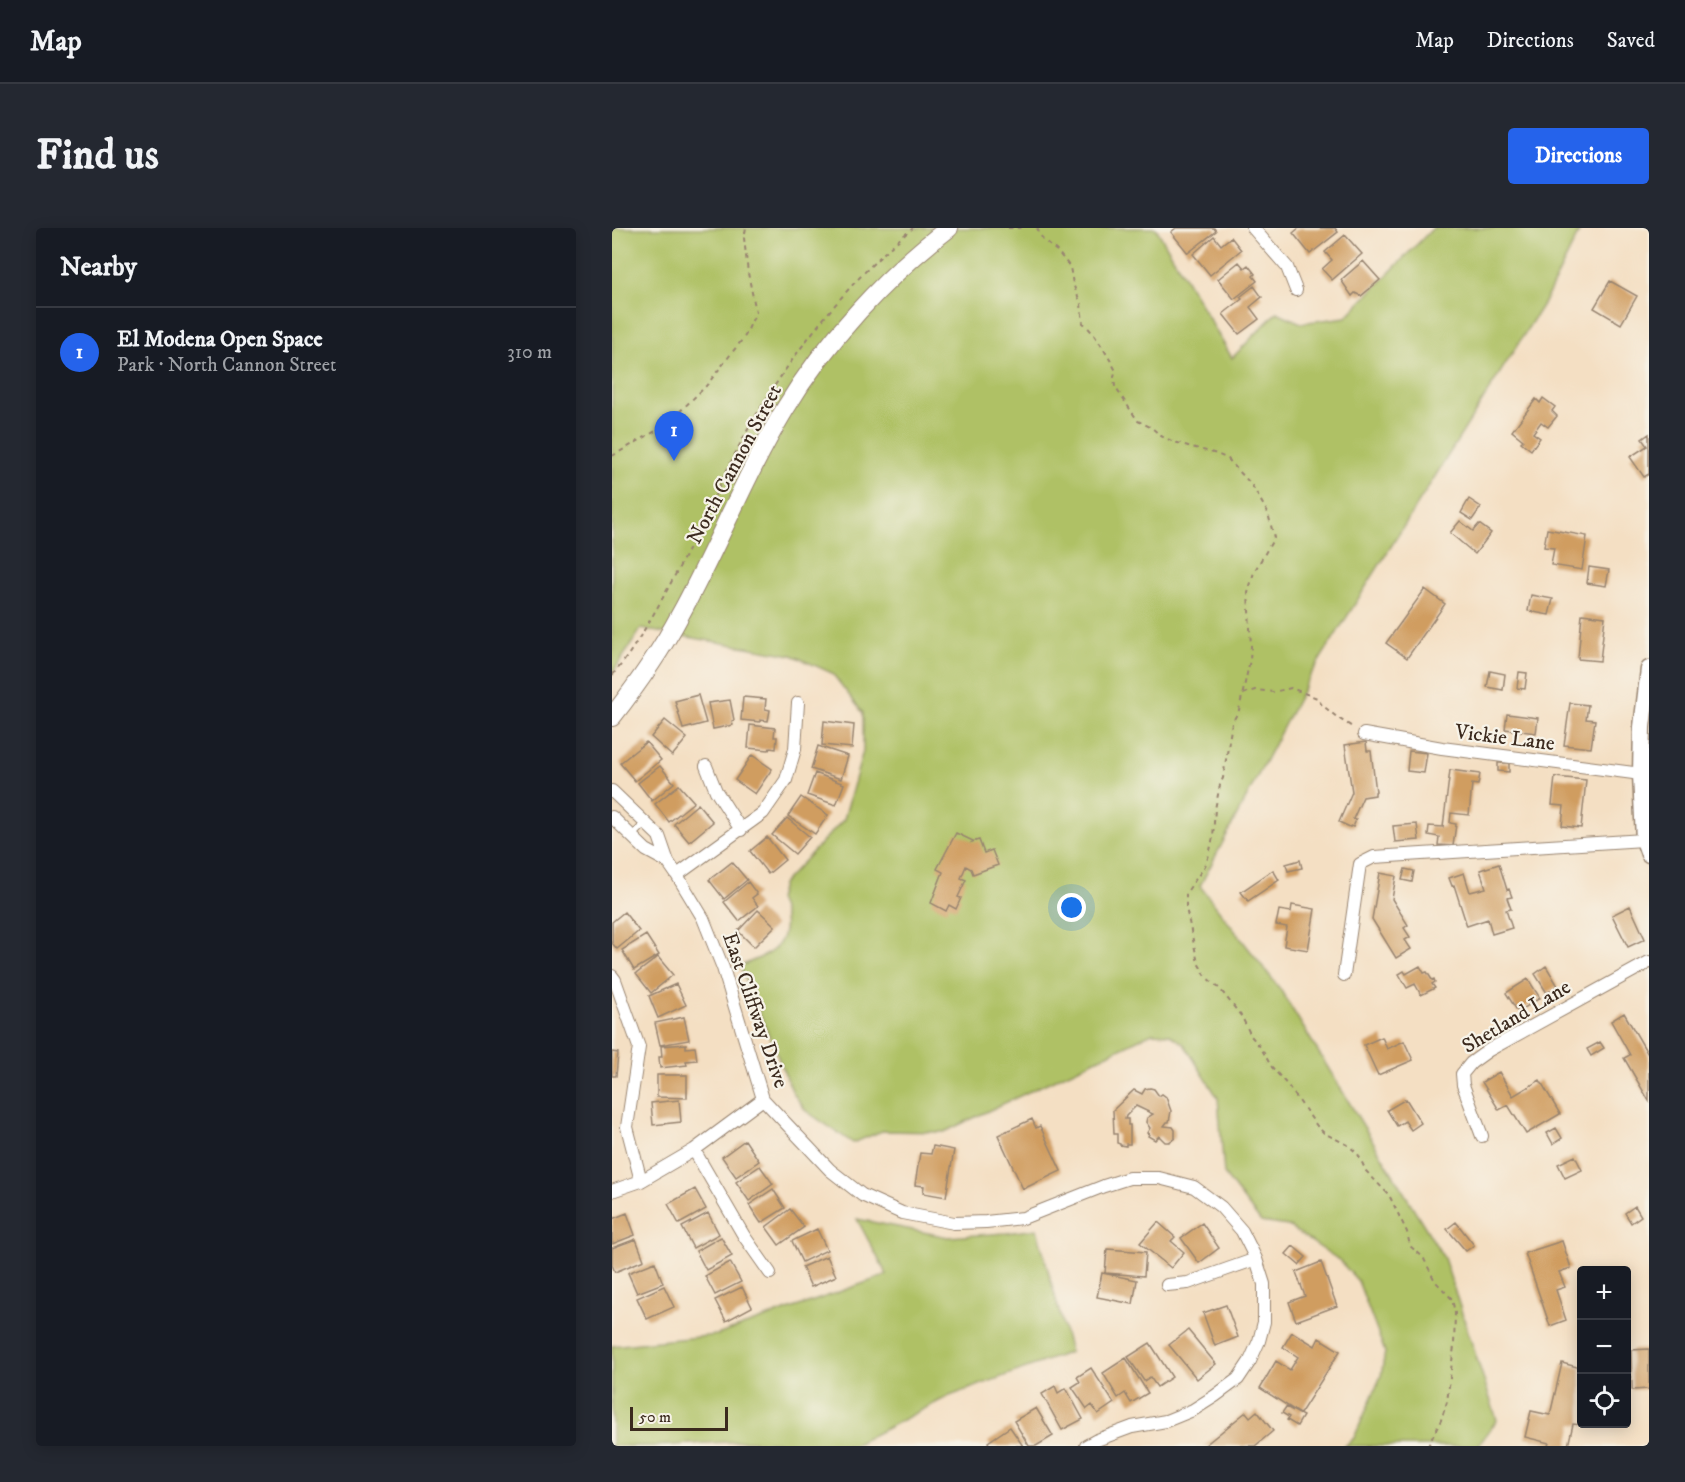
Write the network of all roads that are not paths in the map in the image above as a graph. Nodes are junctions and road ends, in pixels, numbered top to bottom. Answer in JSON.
{"nodes":[{"id":1,"x":950,"y":228,"type":"edge"},
{"id":2,"x":1253,"y":228,"type":"edge"},
{"id":3,"x":1296,"y":290,"type":"dead end"},
{"id":4,"x":1649,"y":669,"type":"edge"},
{"id":5,"x":798,"y":703,"type":"dead end"},
{"id":6,"x":612,"y":717,"type":"edge"},
{"id":7,"x":1364,"y":734,"type":"road end"},
{"id":8,"x":706,"y":766,"type":"dead end"},
{"id":9,"x":1641,"y":774,"type":"junction"},
{"id":10,"x":612,"y":791,"type":"edge"},
{"id":11,"x":612,"y":817,"type":"edge"},
{"id":12,"x":645,"y":823,"type":"junction"},
{"id":13,"x":741,"y":830,"type":"junction"},
{"id":14,"x":632,"y":836,"type":"junction"},
{"id":15,"x":1646,"y":847,"type":"edge"},
{"id":16,"x":668,"y":862,"type":"junction"},
{"id":17,"x":677,"y":875,"type":"junction"},
{"id":18,"x":1649,"y":962,"type":"edge"},
{"id":19,"x":1344,"y":975,"type":"dead end"},
{"id":20,"x":612,"y":976,"type":"edge"},
{"id":21,"x":763,"y":1098,"type":"junction"},
{"id":22,"x":1482,"y":1136,"type":"dead end"},
{"id":23,"x":694,"y":1150,"type":"junction"},
{"id":24,"x":641,"y":1181,"type":"junction"},
{"id":25,"x":612,"y":1191,"type":"edge"},
{"id":26,"x":1256,"y":1259,"type":"junction"},
{"id":27,"x":770,"y":1273,"type":"dead end"},
{"id":28,"x":1167,"y":1285,"type":"dead end"},
{"id":29,"x":1086,"y":1446,"type":"edge"}],
"edges":[{"from":1,"to":6,"type":"main road","name":"North Cannon Street"},
{"from":2,"to":3,"type":"street"},
{"from":4,"to":9,"type":"street"},
{"from":5,"to":13,"type":"street"},
{"from":7,"to":9,"type":"street","name":"Vickie Lane"},
{"from":8,"to":13,"type":"street"},
{"from":9,"to":15,"type":"street"},
{"from":10,"to":12,"type":"street","name":"East Cliffway Drive"},
{"from":11,"to":14,"type":"street","name":"East Cliffway Drive"},
{"from":12,"to":14,"type":"lane"},
{"from":12,"to":16,"type":"street","name":"East Cliffway Drive"},
{"from":13,"to":17,"type":"street"},
{"from":14,"to":16,"type":"street","name":"East Cliffway Drive"},
{"from":15,"to":19,"type":"street"},
{"from":16,"to":17,"type":"street","name":"East Cliffway Drive"},
{"from":17,"to":21,"type":"street","name":"East Cliffway Drive"},
{"from":18,"to":22,"type":"street","name":"Shetland Lane"},
{"from":20,"to":24,"type":"street"},
{"from":21,"to":23,"type":"street"},
{"from":21,"to":26,"type":"street","name":"East Cliffway Drive"},
{"from":23,"to":24,"type":"street"},
{"from":23,"to":27,"type":"street"},
{"from":24,"to":25,"type":"street"},
{"from":26,"to":28,"type":"street"},
{"from":26,"to":29,"type":"street","name":"East Cliffway Drive"}]}
